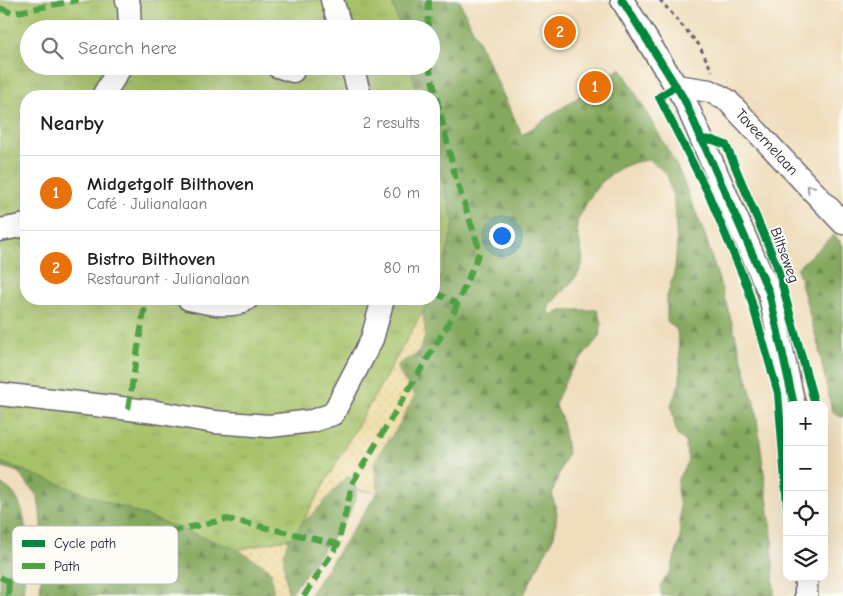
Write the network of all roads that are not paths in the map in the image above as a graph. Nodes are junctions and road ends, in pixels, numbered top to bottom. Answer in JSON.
{"nodes":[{"id":1,"x":127,"y":0,"type":"edge"},
{"id":2,"x":332,"y":0,"type":"edge"},
{"id":3,"x":622,"y":0,"type":"edge"},
{"id":4,"x":130,"y":20,"type":"edge"},
{"id":5,"x":338,"y":20,"type":"edge"},
{"id":6,"x":116,"y":75,"type":"edge"},
{"id":7,"x":354,"y":75,"type":"edge"},
{"id":8,"x":676,"y":86,"type":"junction"},
{"id":9,"x":107,"y":90,"type":"edge"},
{"id":10,"x":358,"y":90,"type":"edge"},
{"id":11,"x":843,"y":223,"type":"edge"},
{"id":12,"x":20,"y":226,"type":"edge"},
{"id":13,"x":0,"y":230,"type":"edge"},
{"id":14,"x":380,"y":305,"type":"edge"},
{"id":15,"x":0,"y":394,"type":"edge"},
{"id":16,"x":793,"y":401,"type":"edge"},
{"id":17,"x":806,"y":581,"type":"edge"},
{"id":18,"x":806,"y":596,"type":"edge"}],
"edges":[{"from":1,"to":4,"type":"street"},
{"from":2,"to":5,"type":"street"},
{"from":3,"to":8,"type":"street","name":"Biltseweg"},
{"from":6,"to":9,"type":"street"},
{"from":7,"to":10,"type":"street"},
{"from":11,"to":8,"type":"street","name":"Taveernelaan","one_way":true},
{"from":8,"to":16,"type":"street","name":"Biltseweg"},
{"from":12,"to":13,"type":"street"},
{"from":14,"to":15,"type":"street"},
{"from":17,"to":18,"type":"street"}]}
